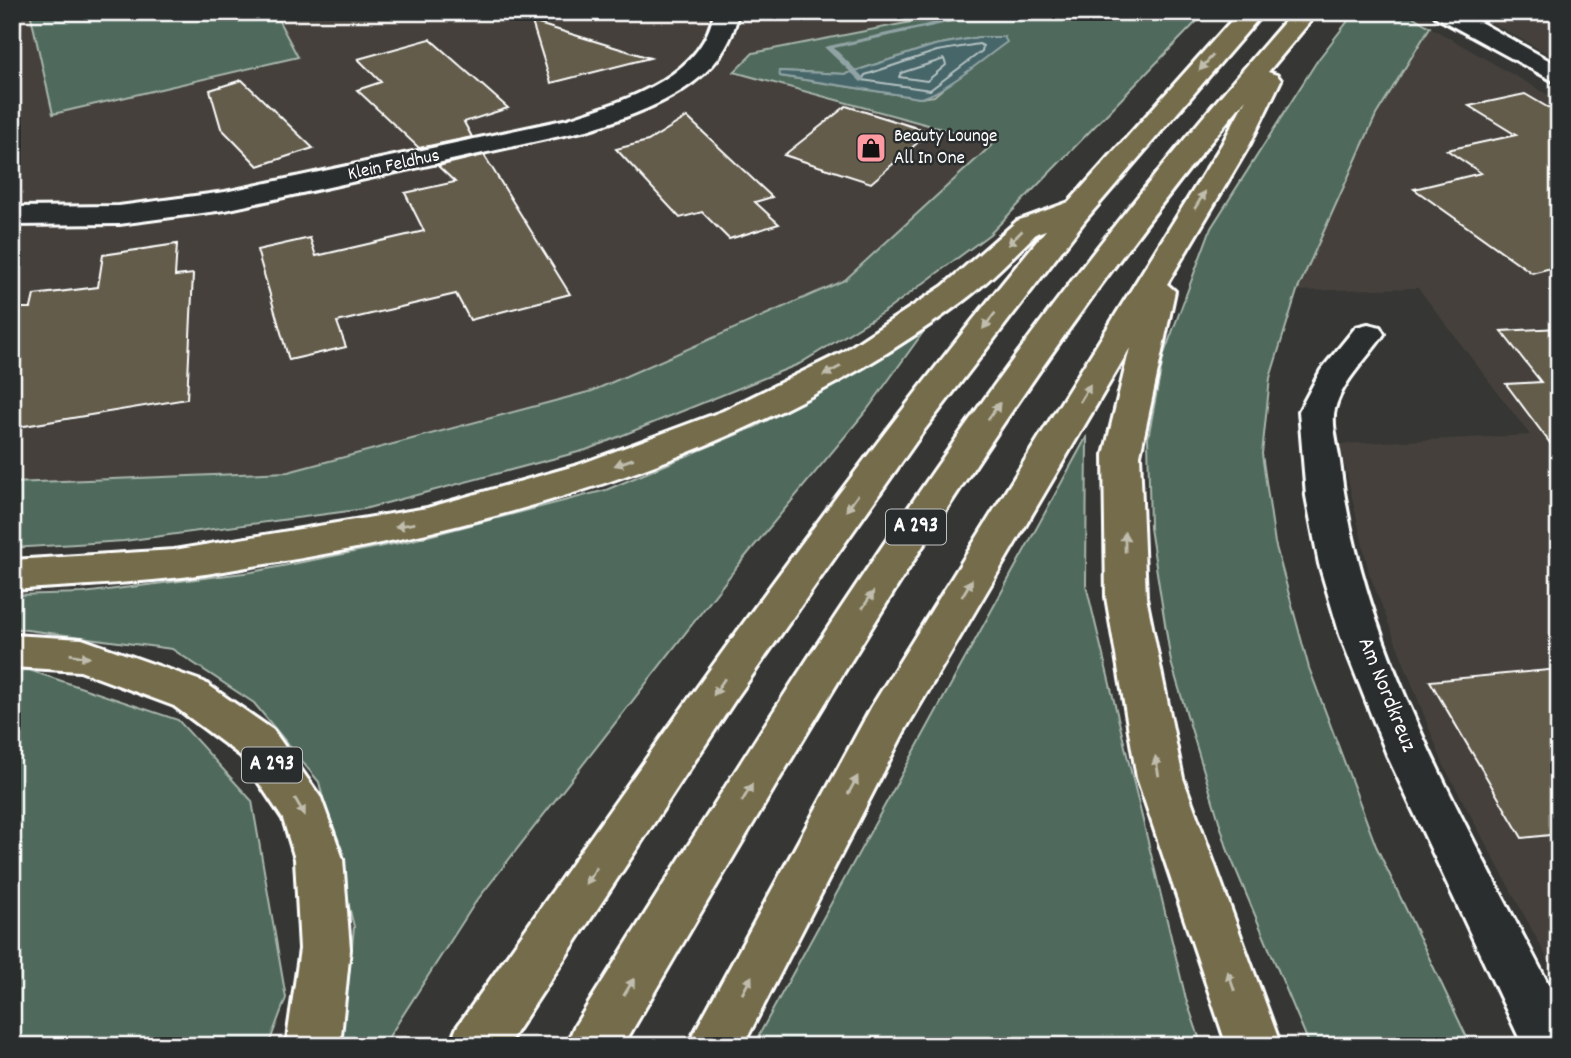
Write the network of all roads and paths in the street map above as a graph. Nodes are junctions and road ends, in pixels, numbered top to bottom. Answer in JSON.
{"nodes":[{"id":1,"x":726,"y":12,"type":"edge"},
{"id":2,"x":1252,"y":12,"type":"edge"},
{"id":3,"x":1444,"y":12,"type":"edge"},
{"id":4,"x":1294,"y":25,"type":"edge"},
{"id":5,"x":1559,"y":76,"type":"edge"},
{"id":6,"x":1076,"y":209,"type":"junction"},
{"id":7,"x":12,"y":216,"type":"edge"},
{"id":8,"x":1166,"y":259,"type":"junction"},
{"id":9,"x":1368,"y":334,"type":"dead end"},
{"id":10,"x":12,"y":575,"type":"edge"},
{"id":11,"x":12,"y":651,"type":"edge"},
{"id":12,"x":313,"y":1046,"type":"edge"},
{"id":13,"x":476,"y":1046,"type":"edge"},
{"id":14,"x":593,"y":1046,"type":"edge"},
{"id":15,"x":715,"y":1046,"type":"edge"},
{"id":16,"x":1254,"y":1046,"type":"edge"},
{"id":17,"x":1551,"y":1046,"type":"edge"}],
"edges":[{"from":1,"to":7,"type":"street","name":"Klein Feldhus"},
{"from":2,"to":6,"type":"highway","number":"A 293","one_way":true},
{"from":3,"to":5,"type":"street"},
{"from":8,"to":4,"type":"highway","one_way":true},
{"from":14,"to":4,"type":"highway","number":"A 293","one_way":true},
{"from":6,"to":10,"type":"highway","one_way":true},
{"from":6,"to":13,"type":"highway","number":"A 293","one_way":true},
{"from":15,"to":8,"type":"highway","one_way":true},
{"from":16,"to":8,"type":"highway","one_way":true},
{"from":9,"to":17,"type":"street","name":"Am Nordkreuz"},
{"from":11,"to":12,"type":"highway","number":"A 293","one_way":true}]}
